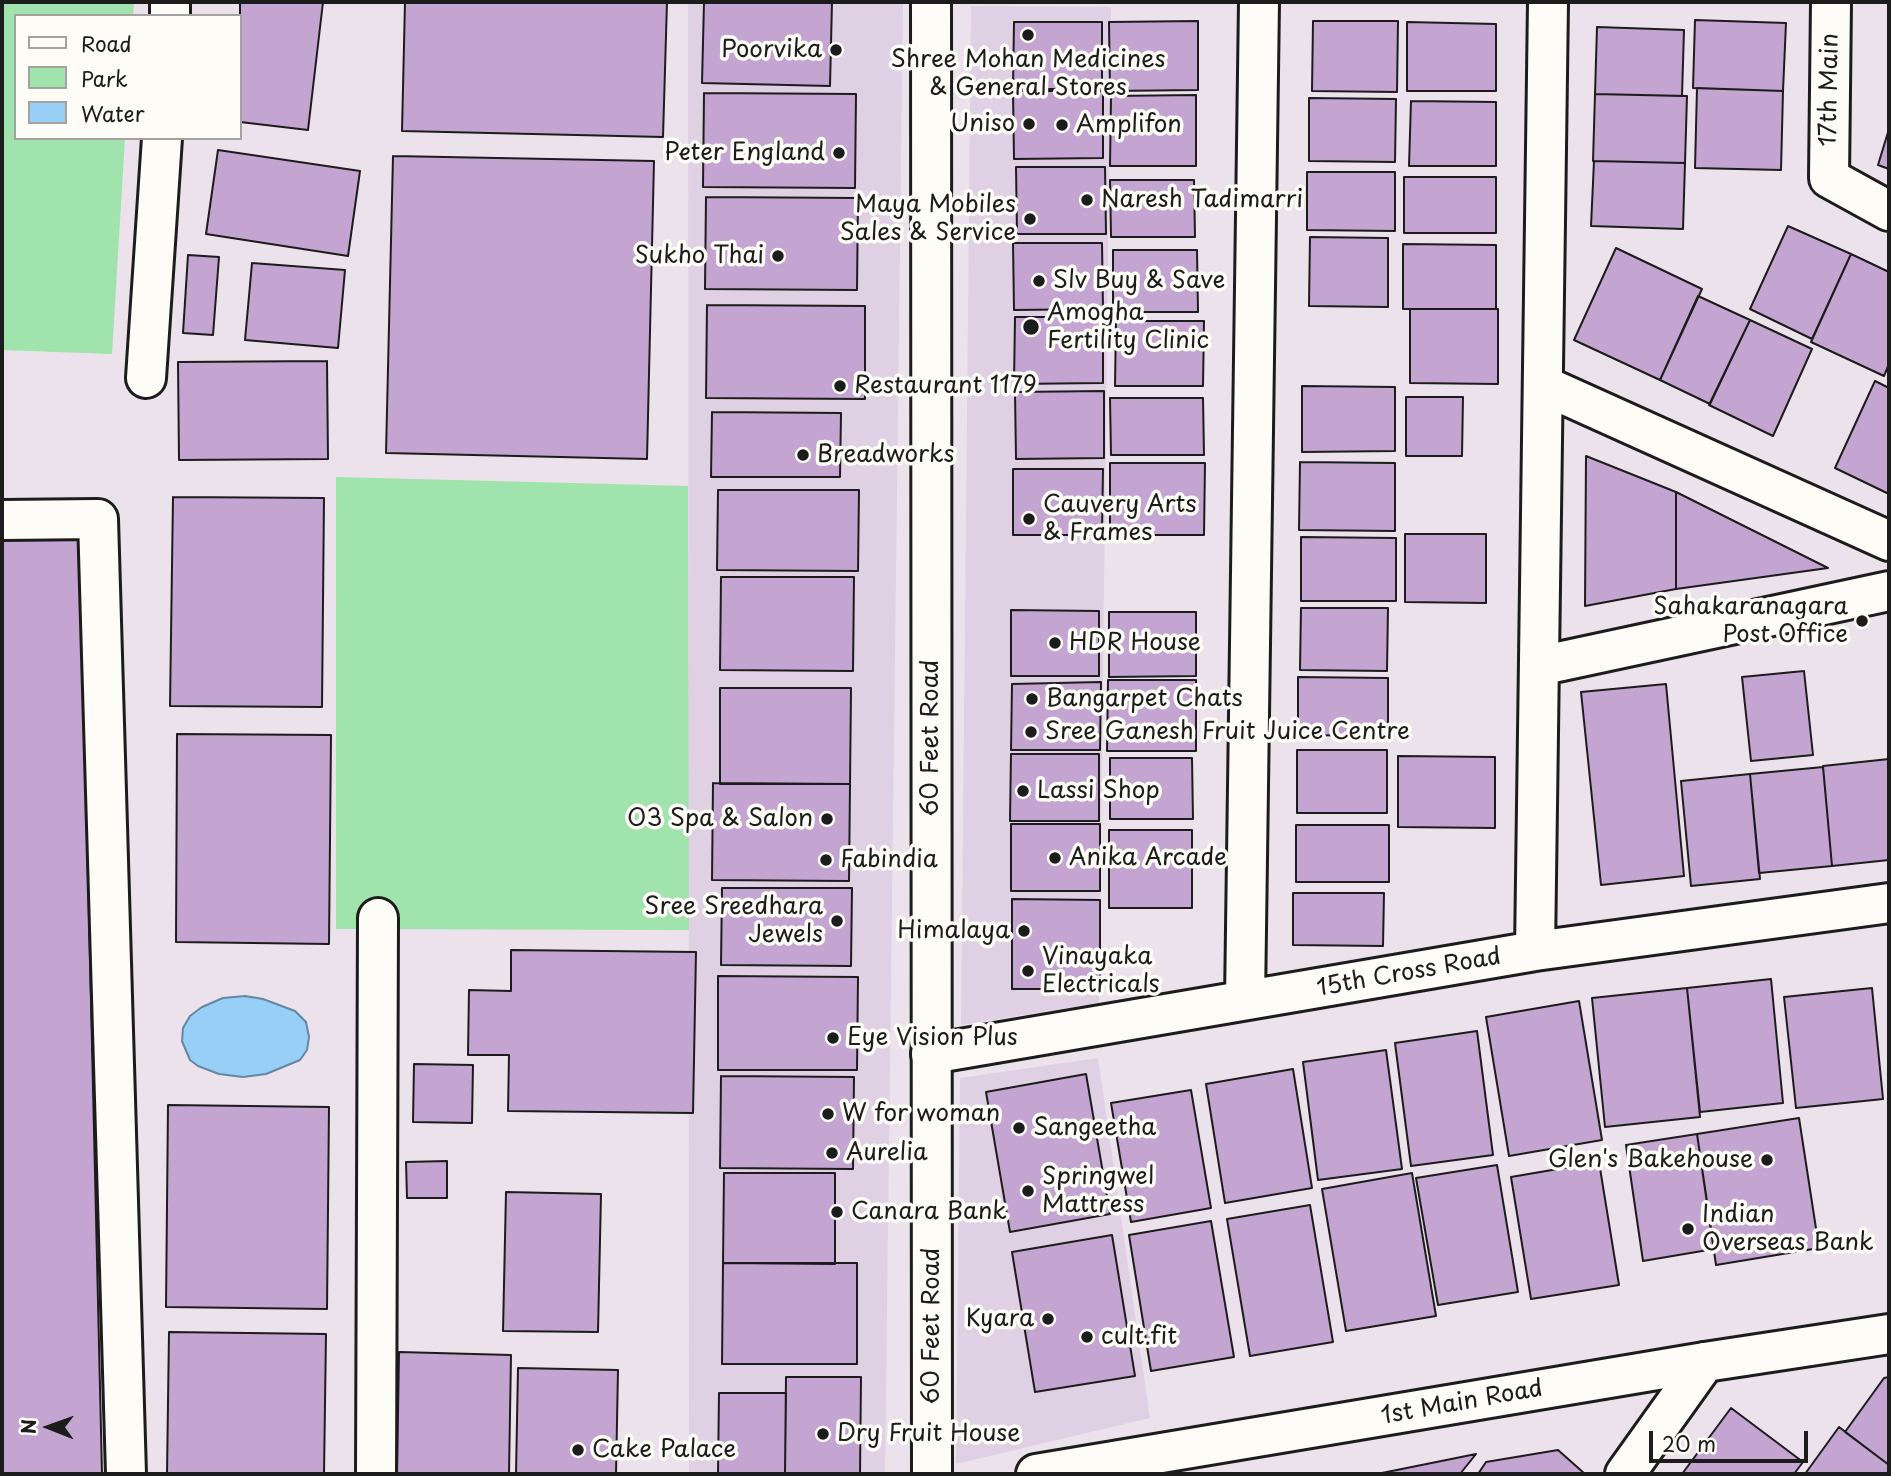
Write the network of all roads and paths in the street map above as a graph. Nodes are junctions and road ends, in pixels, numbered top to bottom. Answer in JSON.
{"nodes":[{"id":1,"x":931,"y":2,"type":"edge"},
{"id":2,"x":1259,"y":2,"type":"edge"},
{"id":3,"x":1548,"y":2,"type":"edge"},
{"id":4,"x":1831,"y":2,"type":"edge"},
{"id":5,"x":162,"y":140,"type":"edge"},
{"id":6,"x":1889,"y":211,"type":"edge"},
{"id":7,"x":146,"y":378,"type":"dead end"},
{"id":8,"x":1543,"y":385,"type":"junction"},
{"id":9,"x":2,"y":520,"type":"edge"},
{"id":10,"x":1889,"y":541,"type":"edge"},
{"id":11,"x":1889,"y":592,"type":"edge"},
{"id":12,"x":1539,"y":666,"type":"junction"},
{"id":13,"x":1889,"y":903,"type":"edge"},
{"id":14,"x":378,"y":918,"type":"dead end"},
{"id":15,"x":1535,"y":951,"type":"junction"},
{"id":16,"x":1245,"y":1000,"type":"junction"},
{"id":17,"x":932,"y":1054,"type":"junction"},
{"id":18,"x":1889,"y":1334,"type":"edge"},
{"id":19,"x":1705,"y":1362,"type":"junction"},
{"id":20,"x":126,"y":1474,"type":"edge"},
{"id":21,"x":376,"y":1474,"type":"edge"},
{"id":22,"x":932,"y":1474,"type":"edge"},
{"id":23,"x":1036,"y":1474,"type":"edge"},
{"id":24,"x":1625,"y":1474,"type":"edge"}],
"edges":[{"from":1,"to":17,"type":"street","name":"60 Feet Road"},
{"from":2,"to":16,"type":"street"},
{"from":3,"to":8,"type":"street"},
{"from":4,"to":6,"type":"street","name":"17th Main"},
{"from":5,"to":7,"type":"street"},
{"from":8,"to":10,"type":"street"},
{"from":8,"to":12,"type":"street"},
{"from":9,"to":20,"type":"street"},
{"from":11,"to":12,"type":"street"},
{"from":12,"to":15,"type":"street"},
{"from":13,"to":15,"type":"street","name":"15th Cross Road"},
{"from":14,"to":21,"type":"street"},
{"from":15,"to":16,"type":"street","name":"15th Cross Road"},
{"from":16,"to":17,"type":"street","name":"15th Cross Road"},
{"from":17,"to":22,"type":"street","name":"60 Feet Road"},
{"from":18,"to":19,"type":"street","name":"1st Main Road"},
{"from":19,"to":23,"type":"street","name":"1st Main Road"},
{"from":19,"to":24,"type":"street"}]}
